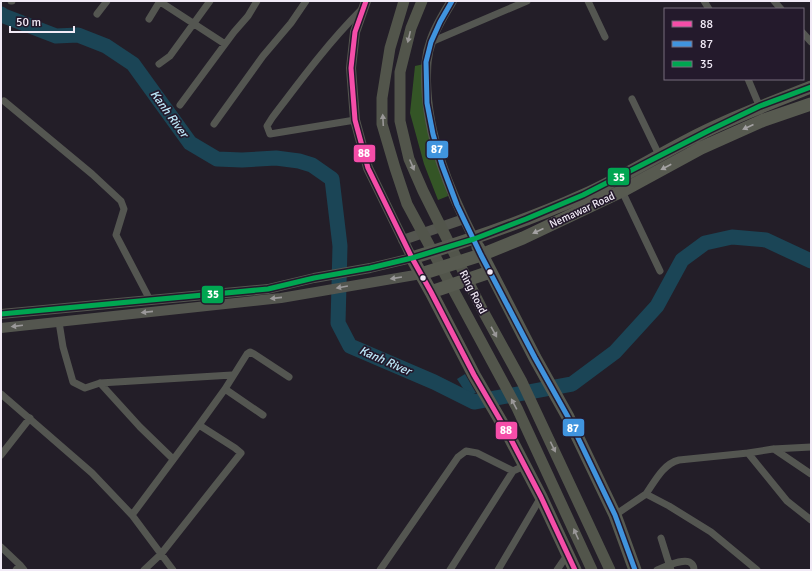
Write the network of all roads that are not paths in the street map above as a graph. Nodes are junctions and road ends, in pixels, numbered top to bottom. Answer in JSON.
{"nodes":[{"id":1,"x":106,"y":1,"type":"edge"},
{"id":2,"x":160,"y":1,"type":"edge"},
{"id":3,"x":210,"y":1,"type":"edge"},
{"id":4,"x":257,"y":1,"type":"edge"},
{"id":5,"x":306,"y":1,"type":"edge"},
{"id":6,"x":404,"y":1,"type":"edge"},
{"id":7,"x":422,"y":1,"type":"edge"},
{"id":8,"x":452,"y":1,"type":"edge"},
{"id":9,"x":527,"y":1,"type":"edge"},
{"id":10,"x":588,"y":1,"type":"edge"},
{"id":11,"x":364,"y":5,"type":"edge"},
{"id":12,"x":97,"y":14,"type":"dead end"},
{"id":13,"x":149,"y":19,"type":"dead end"},
{"id":14,"x":193,"y":24,"type":"junction"},
{"id":15,"x":804,"y":34,"type":"edge"},
{"id":16,"x":605,"y":37,"type":"dead end"},
{"id":17,"x":431,"y":42,"type":"junction"},
{"id":18,"x":811,"y":42,"type":"edge"},
{"id":19,"x":225,"y":44,"type":"junction"},
{"id":20,"x":159,"y":64,"type":"dead end"},
{"id":21,"x":748,"y":80,"type":"edge"},
{"id":22,"x":811,"y":87,"type":"edge"},
{"id":23,"x":632,"y":99,"type":"dead end"},
{"id":24,"x":4,"y":101,"type":"dead end"},
{"id":25,"x":811,"y":104,"type":"edge"},
{"id":26,"x":180,"y":105,"type":"dead end"},
{"id":27,"x":760,"y":106,"type":"junction"},
{"id":28,"x":355,"y":120,"type":"junction"},
{"id":29,"x":764,"y":120,"type":"junction"},
{"id":30,"x":214,"y":124,"type":"dead end"},
{"id":31,"x":660,"y":157,"type":"junction"},
{"id":32,"x":648,"y":169,"type":"junction"},
{"id":33,"x":622,"y":191,"type":"junction"},
{"id":34,"x":586,"y":201,"type":"junction"},
{"id":35,"x":464,"y":219,"type":"junction"},
{"id":36,"x":474,"y":239,"type":"junction"},
{"id":37,"x":403,"y":240,"type":"junction"},
{"id":38,"x":481,"y":254,"type":"junction"},
{"id":39,"x":412,"y":258,"type":"junction"},
{"id":40,"x":660,"y":271,"type":"dead end"},
{"id":41,"x":490,"y":272,"type":"junction"},
{"id":42,"x":421,"y":274,"type":"junction"},
{"id":43,"x":431,"y":292,"type":"junction"},
{"id":44,"x":150,"y":300,"type":"junction"},
{"id":45,"x":1,"y":314,"type":"edge"},
{"id":46,"x":59,"y":322,"type":"junction"},
{"id":47,"x":1,"y":328,"type":"edge"},
{"id":48,"x":232,"y":375,"type":"junction"},
{"id":49,"x":289,"y":377,"type":"dead end"},
{"id":50,"x":100,"y":383,"type":"junction"},
{"id":51,"x":225,"y":389,"type":"junction"},
{"id":52,"x":1,"y":394,"type":"edge"},
{"id":53,"x":263,"y":416,"type":"dead end"},
{"id":54,"x":30,"y":418,"type":"junction"},
{"id":55,"x":199,"y":425,"type":"junction"},
{"id":56,"x":811,"y":448,"type":"edge"},
{"id":57,"x":773,"y":449,"type":"junction"},
{"id":58,"x":748,"y":453,"type":"junction"},
{"id":59,"x":1,"y":455,"type":"edge"},
{"id":60,"x":174,"y":459,"type":"junction"},
{"id":61,"x":519,"y":469,"type":"junction"},
{"id":62,"x":811,"y":474,"type":"edge"},
{"id":63,"x":646,"y":494,"type":"junction"},
{"id":64,"x":541,"y":497,"type":"junction"},
{"id":65,"x":132,"y":515,"type":"junction"},
{"id":66,"x":615,"y":515,"type":"junction"},
{"id":67,"x":811,"y":520,"type":"edge"},
{"id":68,"x":661,"y":538,"type":"dead end"},
{"id":69,"x":1,"y":547,"type":"edge"},
{"id":70,"x":161,"y":554,"type":"junction"},
{"id":71,"x":568,"y":554,"type":"junction"},
{"id":72,"x":20,"y":568,"type":"edge"},
{"id":73,"x":670,"y":568,"type":"edge"},
{"id":74,"x":144,"y":570,"type":"edge"},
{"id":75,"x":172,"y":570,"type":"edge"},
{"id":76,"x":380,"y":570,"type":"edge"},
{"id":77,"x":450,"y":570,"type":"edge"},
{"id":78,"x":498,"y":570,"type":"edge"},
{"id":79,"x":558,"y":570,"type":"edge"},
{"id":80,"x":575,"y":570,"type":"edge"},
{"id":81,"x":592,"y":570,"type":"edge"},
{"id":82,"x":610,"y":570,"type":"edge"},
{"id":83,"x":634,"y":570,"type":"edge"},
{"id":84,"x":657,"y":570,"type":"edge"},
{"id":85,"x":694,"y":570,"type":"edge"},
{"id":86,"x":757,"y":570,"type":"edge"}],
"edges":[{"from":1,"to":12,"type":"street"},
{"from":2,"to":13,"type":"street"},
{"from":2,"to":14,"type":"street"},
{"from":3,"to":14,"type":"street"},
{"from":4,"to":19,"type":"street"},
{"from":5,"to":30,"type":"street"},
{"from":81,"to":6,"type":"main road","name":"Ring Road","one_way":true},
{"from":7,"to":82,"type":"main road","name":"Ring Road","one_way":true},
{"from":8,"to":17,"type":"main road"},
{"from":9,"to":17,"type":"street"},
{"from":10,"to":16,"type":"street"},
{"from":11,"to":28,"type":"main road"},
{"from":11,"to":28,"type":"street"},
{"from":14,"to":19,"type":"street"},
{"from":14,"to":20,"type":"street"},
{"from":15,"to":18,"type":"street"},
{"from":17,"to":35,"type":"main road"},
{"from":19,"to":26,"type":"street"},
{"from":21,"to":27,"type":"street"},
{"from":22,"to":27,"type":"highway","name":"Nemawar Road"},
{"from":23,"to":31,"type":"street"},
{"from":24,"to":44,"type":"street"},
{"from":25,"to":29,"type":"highway","name":"Nemawar Road"},
{"from":27,"to":29,"type":"street"},
{"from":27,"to":31,"type":"highway","name":"Nemawar Road"},
{"from":28,"to":37,"type":"main road"},
{"from":29,"to":32,"type":"highway","name":"Nemawar Road","one_way":true},
{"from":31,"to":32,"type":"highway","name":"Nemawar Road"},
{"from":32,"to":33,"type":"highway","name":"Nemawar Road"},
{"from":32,"to":34,"type":"highway","name":"Nemawar Road"},
{"from":33,"to":34,"type":"highway","name":"Nemawar Road"},
{"from":33,"to":40,"type":"street"},
{"from":34,"to":36,"type":"highway","name":"Nemawar Road"},
{"from":34,"to":38,"type":"highway","name":"Nemawar Road","one_way":true},
{"from":35,"to":36,"type":"main road"},
{"from":35,"to":37,"type":"main road"},
{"from":36,"to":38,"type":"highway"},
{"from":36,"to":39,"type":"highway","name":"Nemawar Road"},
{"from":37,"to":39,"type":"main road"},
{"from":38,"to":41,"type":"highway"},
{"from":38,"to":42,"type":"highway","name":"Nemawar Road"},
{"from":39,"to":42,"type":"highway"},
{"from":39,"to":44,"type":"main road"},
{"from":41,"to":43,"type":"highway"},
{"from":41,"to":66,"type":"highway"},
{"from":42,"to":43,"type":"highway"},
{"from":42,"to":46,"type":"main road","one_way":true},
{"from":43,"to":61,"type":"highway"},
{"from":44,"to":45,"type":"main road"},
{"from":46,"to":47,"type":"main road","one_way":true},
{"from":46,"to":50,"type":"street"},
{"from":48,"to":49,"type":"street"},
{"from":48,"to":50,"type":"street"},
{"from":48,"to":51,"type":"street"},
{"from":50,"to":60,"type":"street"},
{"from":51,"to":53,"type":"street"},
{"from":51,"to":55,"type":"street"},
{"from":52,"to":54,"type":"street"},
{"from":54,"to":59,"type":"street"},
{"from":54,"to":65,"type":"street"},
{"from":55,"to":60,"type":"street"},
{"from":55,"to":70,"type":"street"},
{"from":56,"to":57,"type":"street"},
{"from":57,"to":58,"type":"street"},
{"from":57,"to":62,"type":"street"},
{"from":58,"to":63,"type":"street"},
{"from":58,"to":67,"type":"street"},
{"from":60,"to":65,"type":"street"},
{"from":61,"to":64,"type":"highway"},
{"from":61,"to":76,"type":"street"},
{"from":61,"to":77,"type":"street"},
{"from":63,"to":66,"type":"street"},
{"from":63,"to":86,"type":"street"},
{"from":64,"to":71,"type":"highway"},
{"from":64,"to":78,"type":"street"},
{"from":65,"to":70,"type":"street"},
{"from":66,"to":83,"type":"highway"},
{"from":68,"to":73,"type":"street"},
{"from":69,"to":72,"type":"street"},
{"from":70,"to":74,"type":"street"},
{"from":70,"to":75,"type":"street"},
{"from":71,"to":79,"type":"street"},
{"from":71,"to":80,"type":"highway"},
{"from":73,"to":84,"type":"street"},
{"from":73,"to":85,"type":"street"}]}
